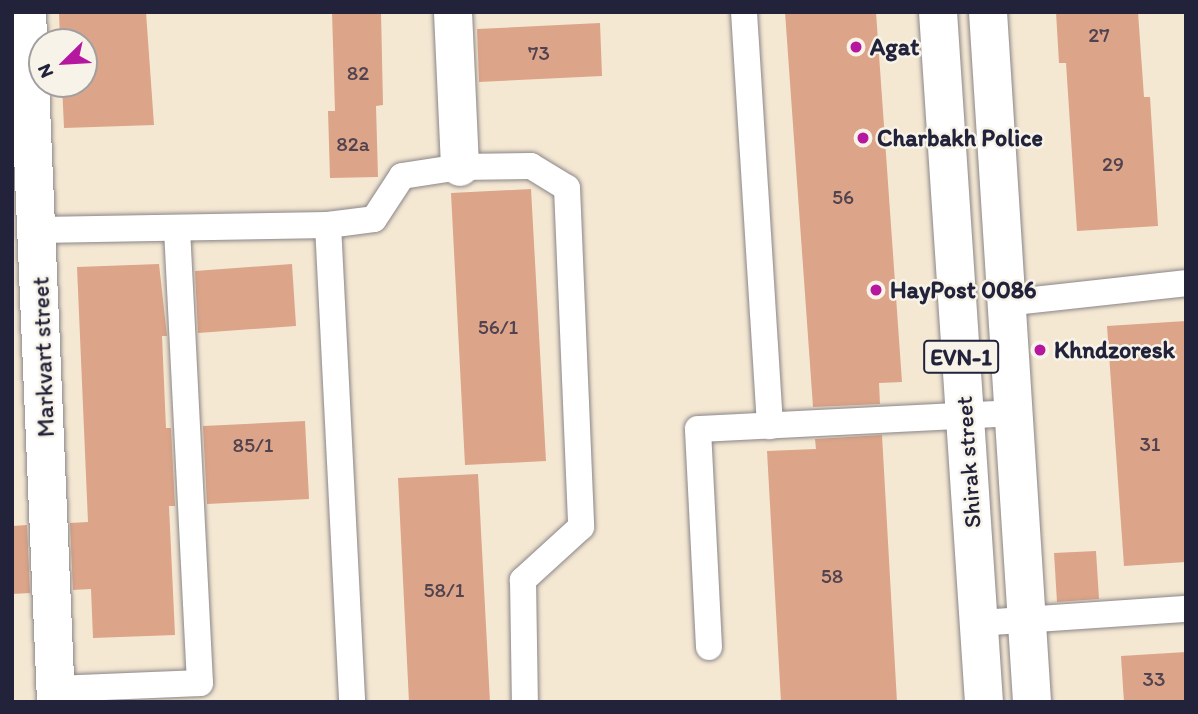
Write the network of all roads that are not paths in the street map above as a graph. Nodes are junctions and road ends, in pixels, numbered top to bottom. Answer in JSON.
{"nodes":[{"id":1,"x":27,"y":12,"type":"edge"},
{"id":2,"x":453,"y":12,"type":"edge"},
{"id":3,"x":744,"y":12,"type":"edge"},
{"id":4,"x":938,"y":12,"type":"edge"},
{"id":5,"x":988,"y":12,"type":"edge"},
{"id":6,"x":460,"y":167,"type":"junction"},
{"id":7,"x":328,"y":225,"type":"junction"},
{"id":8,"x":177,"y":229,"type":"junction"},
{"id":9,"x":39,"y":230,"type":"junction"},
{"id":10,"x":1186,"y":284,"type":"edge"},
{"id":11,"x":1006,"y":303,"type":"junction"},
{"id":12,"x":1013,"y":413,"type":"junction"},
{"id":13,"x":965,"y":415,"type":"junction"},
{"id":14,"x":770,"y":426,"type":"junction"},
{"id":15,"x":1186,"y":609,"type":"edge"},
{"id":16,"x":1027,"y":620,"type":"junction"},
{"id":17,"x":979,"y":623,"type":"junction"},
{"id":18,"x":709,"y":647,"type":"dead end"},
{"id":19,"x":56,"y":696,"type":"edge"},
{"id":20,"x":352,"y":702,"type":"edge"},
{"id":21,"x":525,"y":702,"type":"edge"},
{"id":22,"x":984,"y":702,"type":"edge"},
{"id":23,"x":1032,"y":702,"type":"edge"}],
"edges":[{"from":1,"to":9,"type":"main road","name":"Markvart street"},
{"from":2,"to":6,"type":"main road"},
{"from":3,"to":14,"type":"lane"},
{"from":4,"to":13,"type":"main road","name":"Shirak street","number":"EVN-1"},
{"from":5,"to":11,"type":"main road","name":"Shirak street","number":"EVN-1"},
{"from":6,"to":7,"type":"lane"},
{"from":6,"to":21,"type":"lane"},
{"from":7,"to":8,"type":"lane"},
{"from":7,"to":20,"type":"lane"},
{"from":8,"to":9,"type":"lane"},
{"from":8,"to":19,"type":"lane"},
{"from":9,"to":19,"type":"main road","name":"Markvart street"},
{"from":10,"to":11,"type":"lane"},
{"from":11,"to":12,"type":"main road","name":"Shirak street","number":"EVN-1"},
{"from":12,"to":13,"type":"lane"},
{"from":12,"to":16,"type":"main road","name":"Shirak street","number":"EVN-1"},
{"from":13,"to":14,"type":"lane"},
{"from":13,"to":17,"type":"main road","name":"Shirak street","number":"EVN-1"},
{"from":14,"to":18,"type":"lane"},
{"from":15,"to":16,"type":"lane"},
{"from":16,"to":17,"type":"lane"},
{"from":16,"to":23,"type":"main road","name":"Shirak street","number":"EVN-1"},
{"from":17,"to":22,"type":"main road","name":"Shirak street","number":"EVN-1"}]}
